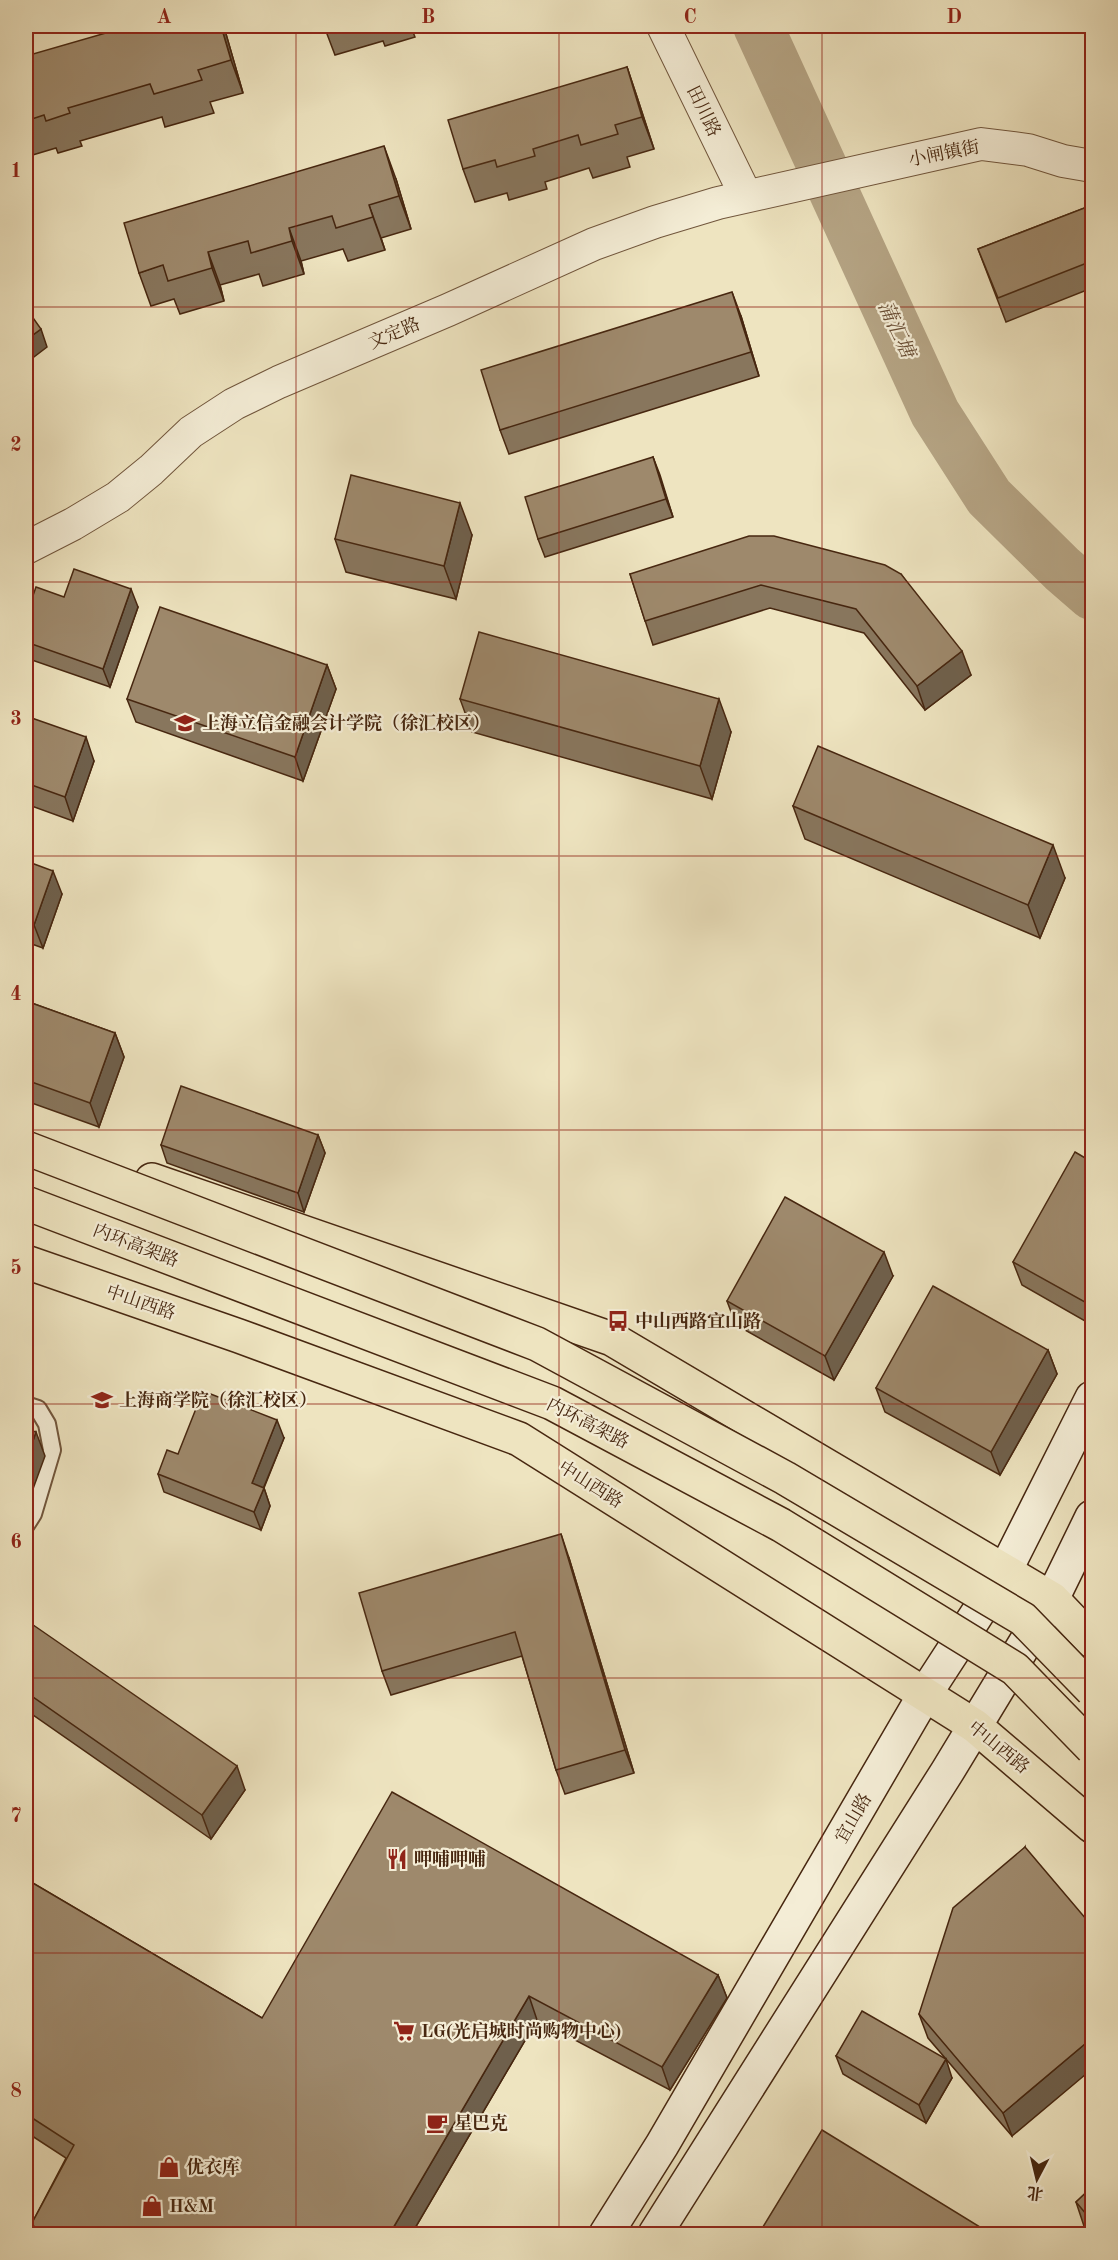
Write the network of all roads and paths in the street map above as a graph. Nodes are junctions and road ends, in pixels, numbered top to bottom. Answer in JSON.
{"nodes":[{"id":1,"x":663,"y":26,"type":"edge"},
{"id":2,"x":1092,"y":166,"type":"edge"},
{"id":3,"x":796,"y":185,"type":"joint"},
{"id":4,"x":746,"y":196,"type":"junction"},
{"id":5,"x":26,"y":549,"type":"edge"},
{"id":6,"x":26,"y":1136,"type":"edge"},
{"id":7,"x":26,"y":1148,"type":"edge"},
{"id":8,"x":26,"y":1203,"type":"edge"},
{"id":9,"x":26,"y":1262,"type":"edge"},
{"id":10,"x":1092,"y":1398,"type":"edge"},
{"id":11,"x":26,"y":1405,"type":"edge"},
{"id":12,"x":1092,"y":1517,"type":"edge"},
{"id":13,"x":26,"y":1525,"type":"edge"},
{"id":14,"x":1005,"y":1571,"type":"junction"},
{"id":15,"x":1052,"y":1599,"type":"junction"},
{"id":16,"x":1092,"y":1641,"type":"edge"},
{"id":17,"x":1092,"y":1690,"type":"edge"},
{"id":18,"x":926,"y":1694,"type":"junction"},
{"id":19,"x":975,"y":1726,"type":"junction"},
{"id":20,"x":1092,"y":1748,"type":"edge"},
{"id":21,"x":1092,"y":1826,"type":"edge"},
{"id":22,"x":606,"y":2235,"type":"edge"},
{"id":23,"x":655,"y":2235,"type":"edge"}],
"edges":[{"from":1,"to":4,"type":"street","name":"田川路"},
{"from":2,"to":3,"type":"street","name":"小闸镇街"},
{"from":3,"to":4,"type":"street","name":"文定路"},
{"from":4,"to":5,"type":"street","name":"文定路"},
{"from":6,"to":14,"type":"main road"},
{"from":7,"to":17,"type":"main road","bridge":true},
{"from":8,"to":20,"type":"main road","name":"内环高架路","bridge":true},
{"from":9,"to":18,"type":"main road","name":"中山西路"},
{"from":10,"to":14,"type":"main road","name":"宜山路"},
{"from":11,"to":13,"type":"lane"},
{"from":12,"to":15,"type":"main road"},
{"from":14,"to":15,"type":"main road"},
{"from":14,"to":18,"type":"main road","name":"宜山路"},
{"from":15,"to":16,"type":"main road"},
{"from":15,"to":19,"type":"main road"},
{"from":18,"to":19,"type":"main road","name":"中山西路"},
{"from":18,"to":22,"type":"main road","name":"宜山路"},
{"from":19,"to":21,"type":"main road","name":"中山西路"},
{"from":19,"to":23,"type":"main road"}]}
